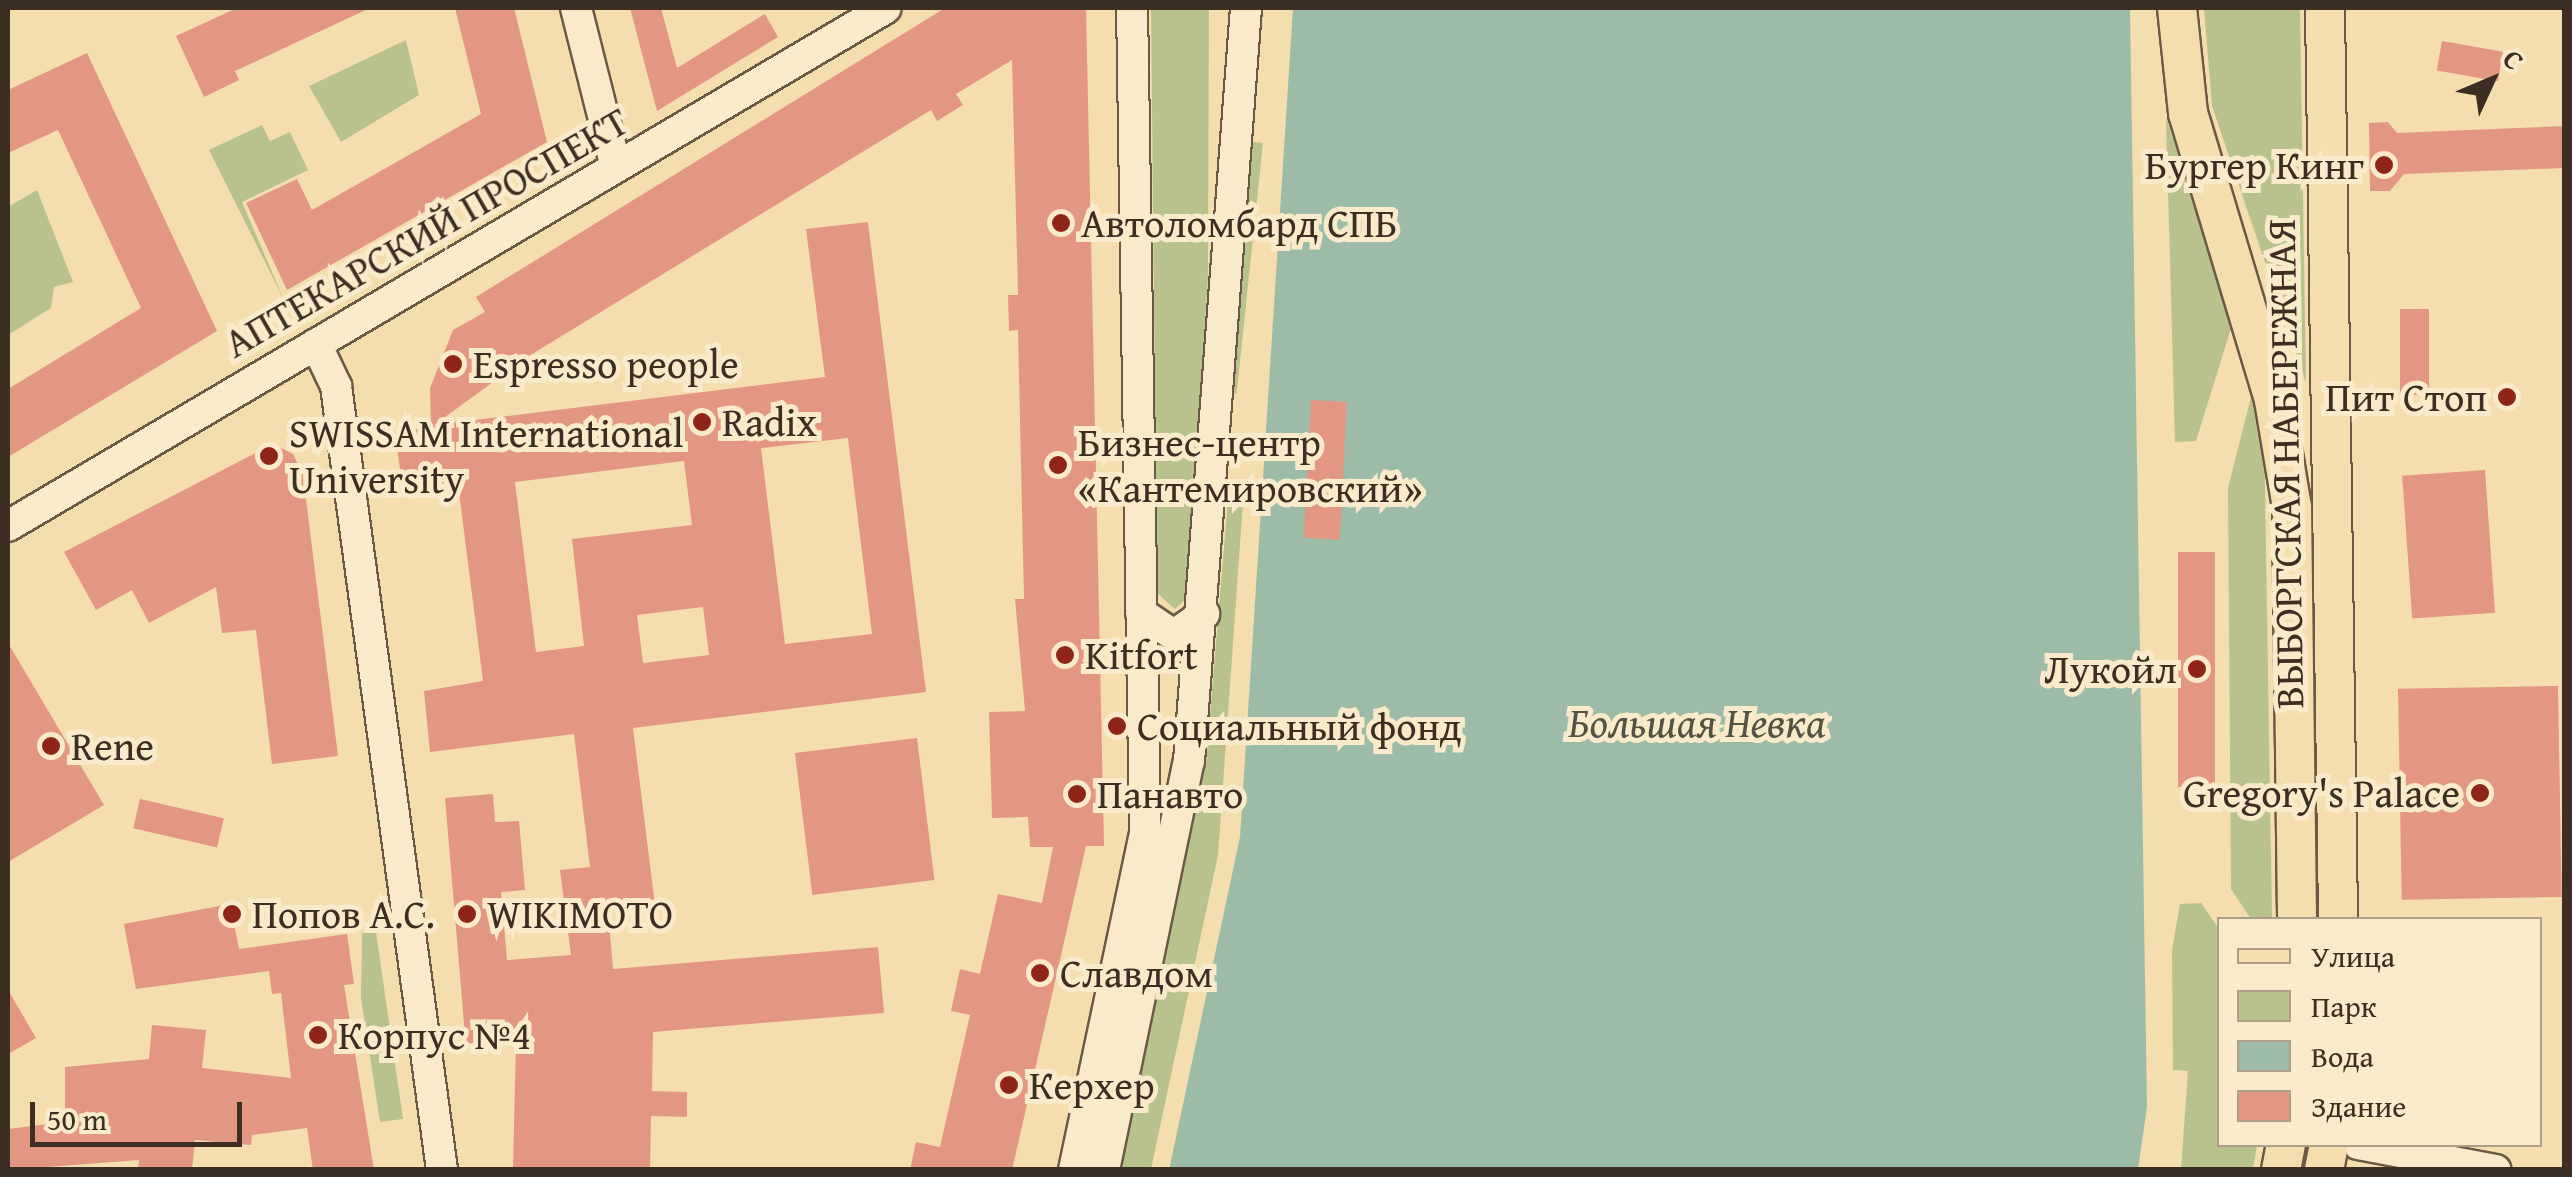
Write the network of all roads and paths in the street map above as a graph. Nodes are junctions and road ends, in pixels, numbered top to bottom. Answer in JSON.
{"nodes":[{"id":1,"x":576,"y":8,"type":"edge"},
{"id":2,"x":886,"y":8,"type":"edge"},
{"id":3,"x":1132,"y":8,"type":"edge"},
{"id":4,"x":1245,"y":8,"type":"edge"},
{"id":5,"x":2178,"y":8,"type":"edge"},
{"id":6,"x":2325,"y":8,"type":"edge"},
{"id":7,"x":616,"y":167,"type":"junction"},
{"id":8,"x":316,"y":344,"type":"junction"},
{"id":9,"x":8,"y":526,"type":"edge"},
{"id":10,"x":1141,"y":613,"type":"junction"},
{"id":11,"x":1204,"y":614,"type":"junction"},
{"id":12,"x":2297,"y":917,"type":"edge"},
{"id":13,"x":2338,"y":917,"type":"edge"},
{"id":14,"x":2374,"y":1147,"type":"edge"},
{"id":15,"x":442,"y":1170,"type":"edge"},
{"id":16,"x":1074,"y":1170,"type":"edge"},
{"id":17,"x":1104,"y":1170,"type":"edge"},
{"id":18,"x":2496,"y":1170,"type":"edge"}],
"edges":[{"from":1,"to":7,"type":"street"},
{"from":2,"to":7,"type":"street","name":"АПТЕКАРСКИЙ ПРОСПЕКТ"},
{"from":3,"to":10,"type":"street"},
{"from":4,"to":11,"type":"street"},
{"from":5,"to":12,"type":"main road","name":"ВЫБОРГСКАЯ НАБЕРЕЖНАЯ"},
{"from":6,"to":13,"type":"main road","name":"ВЫБОРГСКАЯ НАБЕРЕЖНАЯ"},
{"from":7,"to":8,"type":"street","name":"АПТЕКАРСКИЙ ПРОСПЕКТ"},
{"from":8,"to":9,"type":"street","name":"АПТЕКАРСКИЙ ПРОСПЕКТ"},
{"from":8,"to":15,"type":"street"},
{"from":10,"to":11,"type":"street"},
{"from":10,"to":16,"type":"street"},
{"from":11,"to":17,"type":"street"},
{"from":14,"to":18,"type":"street"}]}
